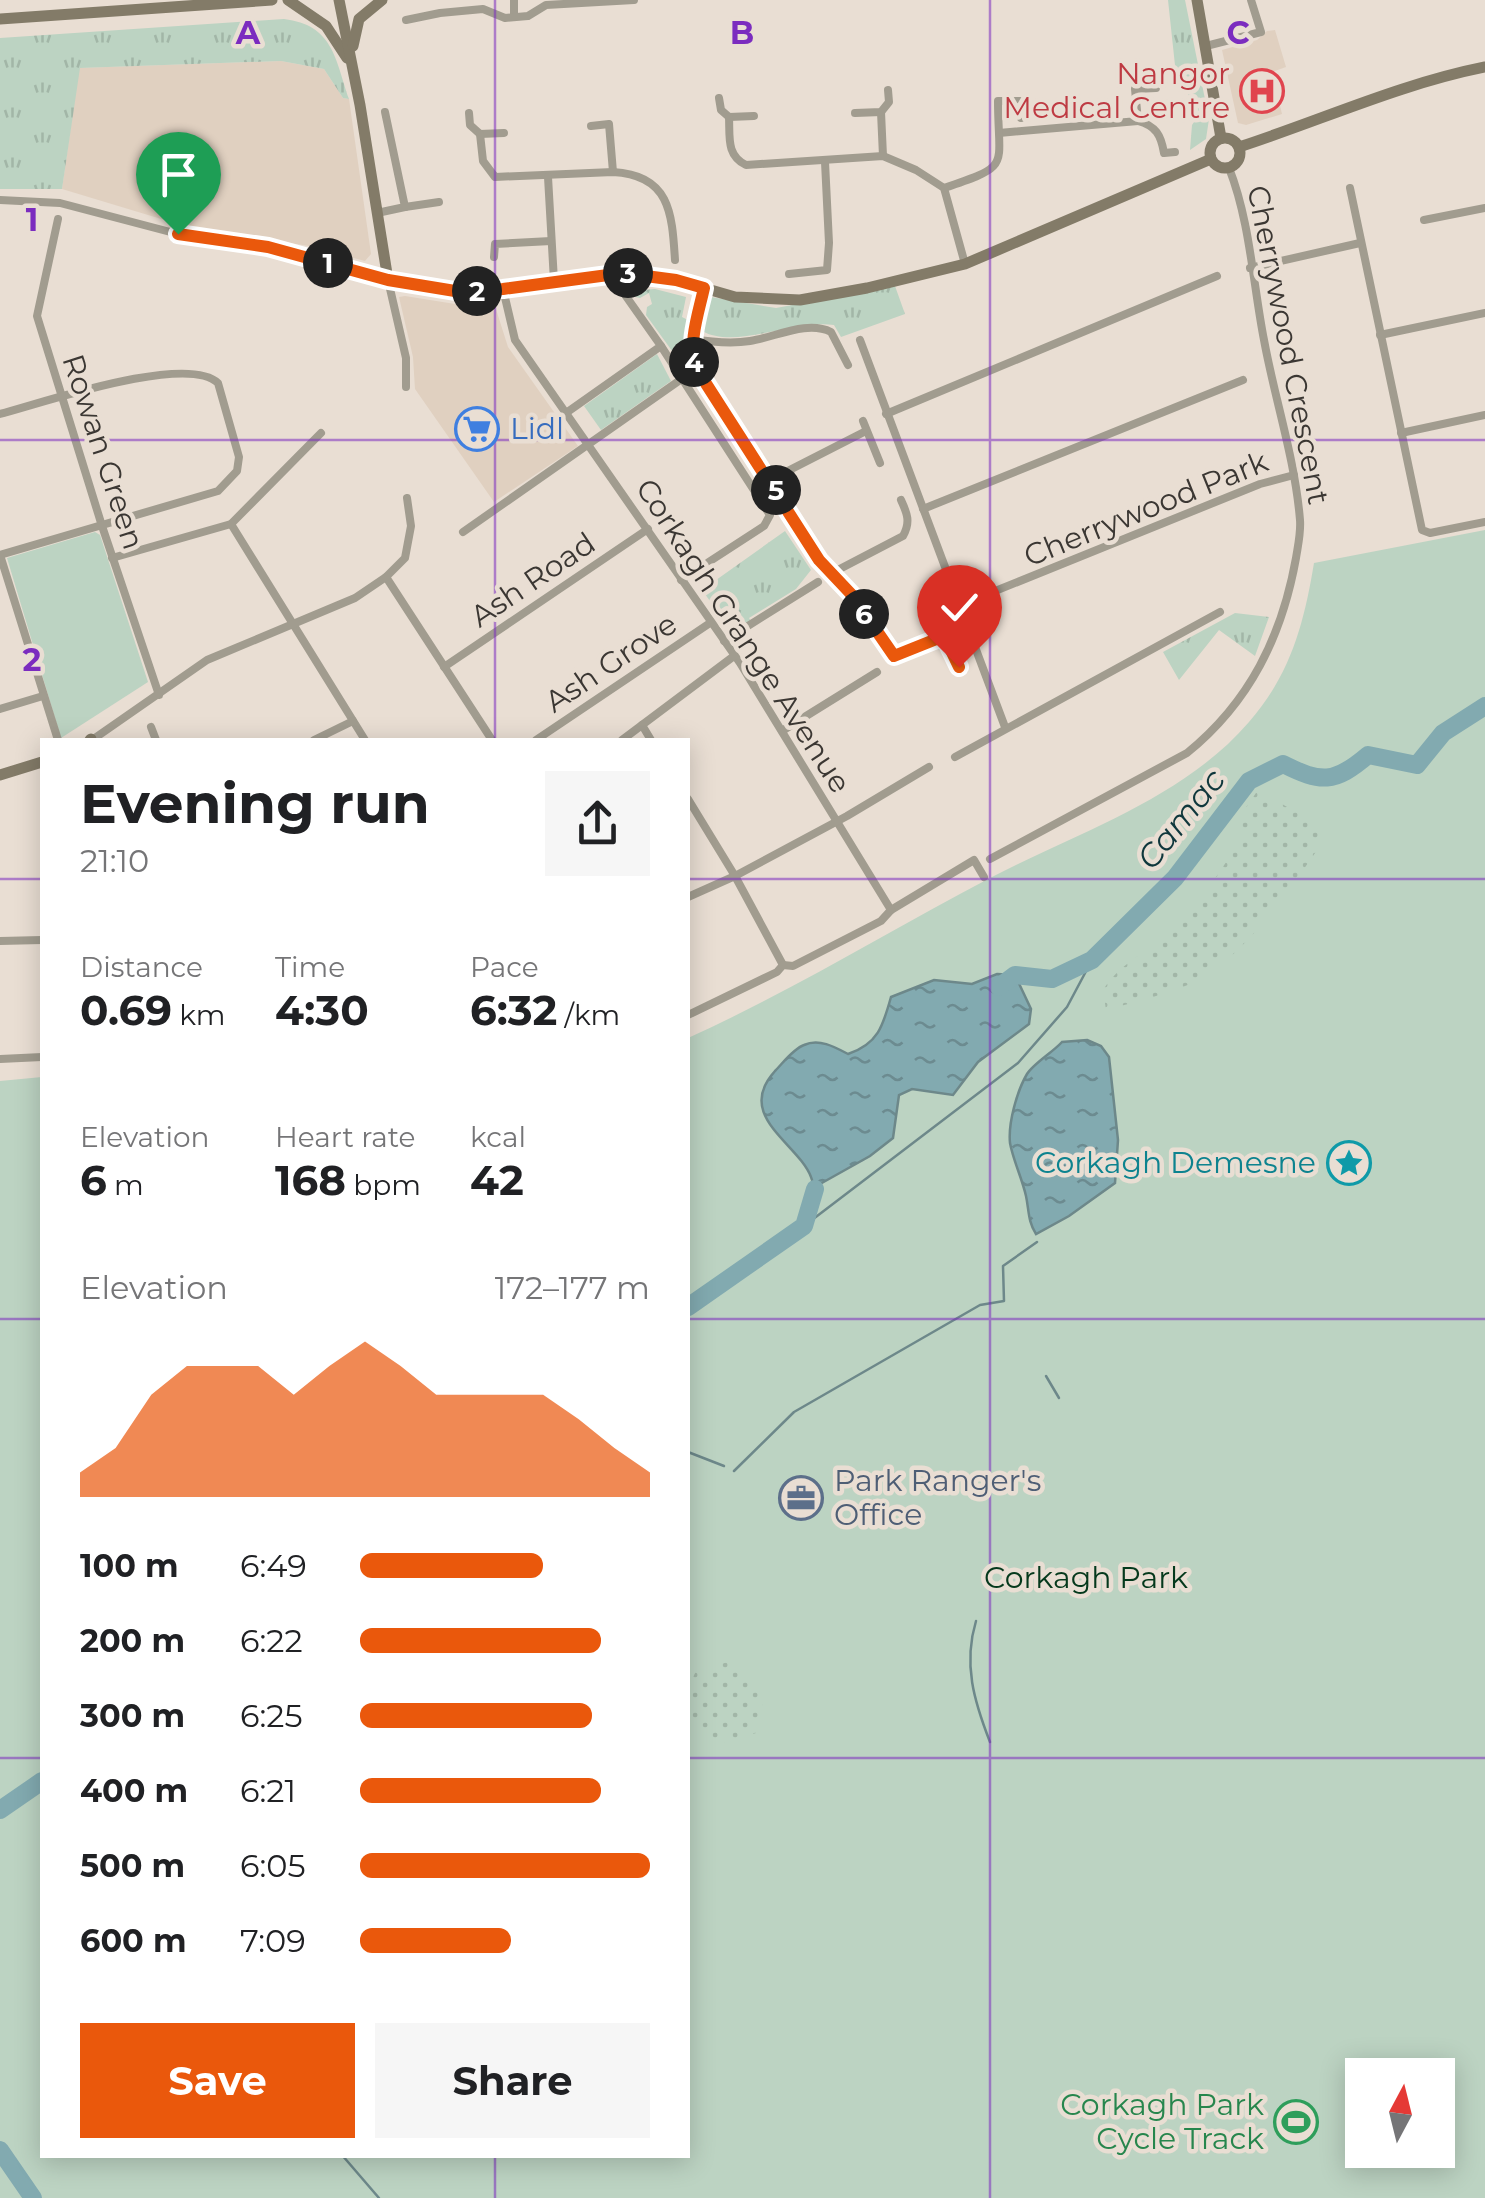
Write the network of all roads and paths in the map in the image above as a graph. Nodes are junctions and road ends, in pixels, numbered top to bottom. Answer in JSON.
{"nodes":[{"id":1,"x":272,"y":0,"type":"edge"},
{"id":2,"x":288,"y":0,"type":"edge"},
{"id":3,"x":339,"y":0,"type":"edge"},
{"id":4,"x":382,"y":0,"type":"edge"},
{"id":5,"x":514,"y":0,"type":"edge"},
{"id":6,"x":634,"y":0,"type":"edge"},
{"id":7,"x":1197,"y":0,"type":"edge"},
{"id":8,"x":1251,"y":0,"type":"edge"},
{"id":9,"x":514,"y":17,"type":"junction"},
{"id":10,"x":0,"y":19,"type":"edge"},
{"id":11,"x":406,"y":20,"type":"dead end"},
{"id":12,"x":1206,"y":46,"type":"junction"},
{"id":13,"x":352,"y":65,"type":"junction"},
{"id":14,"x":1485,"y":67,"type":"edge"},
{"id":15,"x":1156,"y":88,"type":"dead end"},
{"id":16,"x":888,"y":90,"type":"dead end"},
{"id":17,"x":720,"y":98,"type":"dead end"},
{"id":18,"x":385,"y":112,"type":"dead end"},
{"id":19,"x":881,"y":112,"type":"junction"},
{"id":20,"x":469,"y":113,"type":"dead end"},
{"id":21,"x":855,"y":113,"type":"dead end"},
{"id":22,"x":754,"y":116,"type":"dead end"},
{"id":23,"x":729,"y":118,"type":"junction"},
{"id":24,"x":1021,"y":118,"type":"dead end"},
{"id":25,"x":1138,"y":121,"type":"junction"},
{"id":26,"x":591,"y":126,"type":"dead end"},
{"id":27,"x":504,"y":132,"type":"dead end"},
{"id":28,"x":999,"y":133,"type":"junction"},
{"id":29,"x":480,"y":134,"type":"junction"},
{"id":30,"x":1221,"y":138,"type":"junction"},
{"id":31,"x":1239,"y":147,"type":"junction"},
{"id":32,"x":1175,"y":152,"type":"dead end"},
{"id":33,"x":883,"y":156,"type":"junction"},
{"id":34,"x":1210,"y":158,"type":"junction"},
{"id":35,"x":825,"y":162,"type":"junction"},
{"id":36,"x":1229,"y":168,"type":"junction"},
{"id":37,"x":613,"y":172,"type":"junction"},
{"id":38,"x":548,"y":177,"type":"junction"},
{"id":39,"x":944,"y":188,"type":"junction"},
{"id":40,"x":1350,"y":188,"type":"dead end"},
{"id":41,"x":0,"y":200,"type":"edge"},
{"id":42,"x":439,"y":202,"type":"dead end"},
{"id":43,"x":405,"y":207,"type":"junction"},
{"id":44,"x":1485,"y":208,"type":"edge"},
{"id":45,"x":378,"y":214,"type":"junction"},
{"id":46,"x":58,"y":219,"type":"dead end"},
{"id":47,"x":1424,"y":220,"type":"dead end"},
{"id":48,"x":551,"y":241,"type":"junction"},
{"id":49,"x":1360,"y":243,"type":"junction"},
{"id":50,"x":494,"y":257,"type":"dead end"},
{"id":51,"x":676,"y":260,"type":"dead end"},
{"id":52,"x":965,"y":264,"type":"junction"},
{"id":53,"x":1250,"y":268,"type":"junction"},
{"id":54,"x":789,"y":274,"type":"dead end"},
{"id":55,"x":1216,"y":276,"type":"dead end"},
{"id":56,"x":388,"y":280,"type":"junction"},
{"id":57,"x":554,"y":281,"type":"junction"},
{"id":58,"x":704,"y":288,"type":"junction"},
{"id":59,"x":503,"y":289,"type":"junction"},
{"id":60,"x":624,"y":292,"type":"dead end"},
{"id":61,"x":1485,"y":313,"type":"edge"},
{"id":62,"x":1380,"y":335,"type":"junction"},
{"id":63,"x":692,"y":339,"type":"junction"},
{"id":64,"x":860,"y":340,"type":"dead end"},
{"id":65,"x":661,"y":346,"type":"junction"},
{"id":66,"x":848,"y":365,"type":"dead end"},
{"id":67,"x":682,"y":378,"type":"junction"},
{"id":68,"x":1243,"y":380,"type":"dead end"},
{"id":69,"x":406,"y":387,"type":"dead end"},
{"id":70,"x":62,"y":398,"type":"junction"},
{"id":71,"x":566,"y":413,"type":"junction"},
{"id":72,"x":0,"y":414,"type":"edge"},
{"id":73,"x":886,"y":414,"type":"junction"},
{"id":74,"x":1485,"y":415,"type":"edge"},
{"id":75,"x":320,"y":433,"type":"dead end"},
{"id":76,"x":1401,"y":433,"type":"junction"},
{"id":77,"x":589,"y":444,"type":"junction"},
{"id":78,"x":880,"y":463,"type":"dead end"},
{"id":79,"x":1294,"y":475,"type":"junction"},
{"id":80,"x":770,"y":480,"type":"junction"},
{"id":81,"x":408,"y":498,"type":"dead end"},
{"id":82,"x":900,"y":500,"type":"dead end"},
{"id":83,"x":923,"y":508,"type":"junction"},
{"id":84,"x":1485,"y":522,"type":"edge"},
{"id":85,"x":231,"y":524,"type":"junction"},
{"id":86,"x":102,"y":526,"type":"junction"},
{"id":87,"x":648,"y":530,"type":"junction"},
{"id":88,"x":463,"y":532,"type":"dead end"},
{"id":89,"x":0,"y":555,"type":"edge"},
{"id":90,"x":112,"y":558,"type":"junction"},
{"id":91,"x":832,"y":573,"type":"junction"},
{"id":92,"x":386,"y":577,"type":"junction"},
{"id":93,"x":681,"y":580,"type":"junction"},
{"id":94,"x":818,"y":582,"type":"dead end"},
{"id":95,"x":958,"y":606,"type":"junction"},
{"id":96,"x":1220,"y":612,"type":"dead end"},
{"id":97,"x":291,"y":623,"type":"junction"},
{"id":98,"x":710,"y":623,"type":"junction"},
{"id":99,"x":724,"y":642,"type":"junction"},
{"id":100,"x":734,"y":656,"type":"junction"},
{"id":101,"x":444,"y":667,"type":"junction"},
{"id":102,"x":964,"y":668,"type":"dead end"},
{"id":103,"x":877,"y":672,"type":"dead end"},
{"id":104,"x":160,"y":695,"type":"junction"},
{"id":105,"x":43,"y":696,"type":"junction"},
{"id":106,"x":0,"y":708,"type":"edge"},
{"id":107,"x":353,"y":721,"type":"junction"},
{"id":108,"x":642,"y":725,"type":"junction"},
{"id":109,"x":150,"y":726,"type":"dead end"},
{"id":110,"x":1005,"y":728,"type":"junction"},
{"id":111,"x":782,"y":731,"type":"junction"},
{"id":112,"x":57,"y":738,"type":"edge"},
{"id":113,"x":94,"y":738,"type":"edge"},
{"id":114,"x":152,"y":738,"type":"edge"},
{"id":115,"x":318,"y":738,"type":"edge"},
{"id":116,"x":365,"y":738,"type":"edge"},
{"id":117,"x":487,"y":738,"type":"edge"},
{"id":118,"x":539,"y":738,"type":"edge"},
{"id":119,"x":625,"y":738,"type":"edge"},
{"id":120,"x":650,"y":738,"type":"edge"},
{"id":121,"x":955,"y":757,"type":"dead end"},
{"id":122,"x":40,"y":763,"type":"edge"},
{"id":123,"x":929,"y":767,"type":"dead end"},
{"id":124,"x":0,"y":775,"type":"edge"},
{"id":125,"x":690,"y":803,"type":"edge"},
{"id":126,"x":838,"y":821,"type":"junction"},
{"id":127,"x":990,"y":859,"type":"dead end"},
{"id":128,"x":734,"y":876,"type":"junction"},
{"id":129,"x":984,"y":876,"type":"dead end"},
{"id":130,"x":690,"y":896,"type":"edge"},
{"id":131,"x":891,"y":910,"type":"junction"},
{"id":132,"x":40,"y":940,"type":"edge"},
{"id":133,"x":0,"y":941,"type":"edge"},
{"id":134,"x":783,"y":965,"type":"junction"},
{"id":135,"x":690,"y":1014,"type":"edge"},
{"id":136,"x":40,"y":1057,"type":"edge"},
{"id":137,"x":0,"y":1059,"type":"edge"}],
"edges":[{"from":1,"to":10,"type":"street"},
{"from":2,"to":13,"type":"street"},
{"from":3,"to":13,"type":"street"},
{"from":4,"to":13,"type":"street"},
{"from":5,"to":9,"type":"street"},
{"from":6,"to":9,"type":"street"},
{"from":7,"to":12,"type":"street"},
{"from":8,"to":12,"type":"street"},
{"from":9,"to":11,"type":"street"},
{"from":12,"to":30,"type":"street"},
{"from":13,"to":45,"type":"street"},
{"from":14,"to":31,"type":"street"},
{"from":15,"to":25,"type":"street"},
{"from":16,"to":19,"type":"street"},
{"from":17,"to":23,"type":"street"},
{"from":18,"to":43,"type":"street"},
{"from":19,"to":21,"type":"street"},
{"from":19,"to":33,"type":"street"},
{"from":20,"to":29,"type":"street"},
{"from":22,"to":23,"type":"street"},
{"from":23,"to":35,"type":"street"},
{"from":24,"to":28,"type":"street"},
{"from":25,"to":28,"type":"street"},
{"from":25,"to":32,"type":"street"},
{"from":26,"to":37,"type":"street"},
{"from":27,"to":29,"type":"street"},
{"from":28,"to":39,"type":"street"},
{"from":29,"to":38,"type":"street"},
{"from":30,"to":31,"type":"street"},
{"from":30,"to":34,"type":"street"},
{"from":31,"to":36,"type":"street"},
{"from":33,"to":35,"type":"street"},
{"from":33,"to":39,"type":"street"},
{"from":34,"to":36,"type":"street"},
{"from":34,"to":52,"type":"street"},
{"from":35,"to":54,"type":"street"},
{"from":36,"to":53,"type":"street","name":"Cherrywood Crescent"},
{"from":37,"to":38,"type":"street"},
{"from":37,"to":51,"type":"street"},
{"from":38,"to":48,"type":"street"},
{"from":39,"to":52,"type":"street"},
{"from":40,"to":49,"type":"street"},
{"from":41,"to":56,"type":"street"},
{"from":42,"to":43,"type":"street"},
{"from":43,"to":45,"type":"street"},
{"from":44,"to":47,"type":"street"},
{"from":45,"to":56,"type":"street"},
{"from":46,"to":70,"type":"street","name":"Rowan Green"},
{"from":48,"to":50,"type":"street"},
{"from":48,"to":57,"type":"street"},
{"from":49,"to":53,"type":"street"},
{"from":49,"to":62,"type":"street"},
{"from":52,"to":58,"type":"street"},
{"from":53,"to":79,"type":"street","name":"Cherrywood Crescent"},
{"from":55,"to":73,"type":"street"},
{"from":56,"to":59,"type":"street"},
{"from":56,"to":69,"type":"street"},
{"from":57,"to":58,"type":"street"},
{"from":57,"to":59,"type":"street"},
{"from":58,"to":63,"type":"street"},
{"from":59,"to":71,"type":"street","name":"Corkagh Grange Avenue"},
{"from":60,"to":65,"type":"street"},
{"from":61,"to":62,"type":"street"},
{"from":62,"to":76,"type":"street"},
{"from":63,"to":66,"type":"street"},
{"from":63,"to":80,"type":"street"},
{"from":64,"to":73,"type":"street"},
{"from":65,"to":67,"type":"street"},
{"from":65,"to":71,"type":"street"},
{"from":67,"to":77,"type":"street"},
{"from":67,"to":93,"type":"street"},
{"from":68,"to":83,"type":"street"},
{"from":70,"to":72,"type":"street"},
{"from":70,"to":86,"type":"street","name":"Rowan Green"},
{"from":70,"to":86,"type":"street"},
{"from":71,"to":77,"type":"street","name":"Corkagh Grange Avenue"},
{"from":73,"to":83,"type":"street"},
{"from":74,"to":76,"type":"street"},
{"from":75,"to":85,"type":"street"},
{"from":76,"to":84,"type":"street"},
{"from":77,"to":87,"type":"street","name":"Corkagh Grange Avenue"},
{"from":77,"to":88,"type":"street"},
{"from":78,"to":80,"type":"street"},
{"from":79,"to":95,"type":"street","name":"Cherrywood Park"},
{"from":79,"to":127,"type":"street","name":"Cherrywood Crescent"},
{"from":80,"to":91,"type":"street"},
{"from":81,"to":92,"type":"street"},
{"from":82,"to":91,"type":"street"},
{"from":83,"to":95,"type":"street"},
{"from":85,"to":90,"type":"street"},
{"from":85,"to":97,"type":"street"},
{"from":86,"to":89,"type":"street"},
{"from":86,"to":90,"type":"street","name":"Rowan Green"},
{"from":87,"to":93,"type":"street","name":"Corkagh Grange Avenue"},
{"from":87,"to":101,"type":"street","name":"Ash Road"},
{"from":89,"to":105,"type":"street"},
{"from":90,"to":104,"type":"street","name":"Rowan Green"},
{"from":91,"to":102,"type":"street"},
{"from":92,"to":97,"type":"street"},
{"from":92,"to":101,"type":"street"},
{"from":93,"to":98,"type":"street","name":"Corkagh Grange Avenue"},
{"from":94,"to":99,"type":"street"},
{"from":95,"to":110,"type":"street"},
{"from":96,"to":110,"type":"street"},
{"from":97,"to":104,"type":"street"},
{"from":97,"to":107,"type":"street"},
{"from":98,"to":99,"type":"street","name":"Corkagh Grange Avenue"},
{"from":98,"to":118,"type":"street","name":"Ash Grove"},
{"from":99,"to":100,"type":"street","name":"Corkagh Grange Avenue"},
{"from":100,"to":108,"type":"street"},
{"from":100,"to":111,"type":"street","name":"Corkagh Grange Avenue"},
{"from":101,"to":117,"type":"street"},
{"from":103,"to":111,"type":"street"},
{"from":104,"to":113,"type":"street"},
{"from":105,"to":106,"type":"street"},
{"from":105,"to":112,"type":"street"},
{"from":107,"to":115,"type":"street"},
{"from":107,"to":116,"type":"street"},
{"from":108,"to":119,"type":"street"},
{"from":108,"to":120,"type":"street"},
{"from":109,"to":114,"type":"street"},
{"from":110,"to":121,"type":"street"},
{"from":111,"to":126,"type":"street","name":"Corkagh Grange Avenue"},
{"from":122,"to":124,"type":"street"},
{"from":123,"to":126,"type":"street"},
{"from":125,"to":128,"type":"street"},
{"from":126,"to":128,"type":"street"},
{"from":126,"to":131,"type":"street","name":"Corkagh Grange Avenue"},
{"from":128,"to":130,"type":"street"},
{"from":128,"to":134,"type":"street"},
{"from":129,"to":131,"type":"street"},
{"from":131,"to":134,"type":"street"},
{"from":132,"to":133,"type":"street"},
{"from":134,"to":135,"type":"street"},
{"from":136,"to":137,"type":"street"}]}
